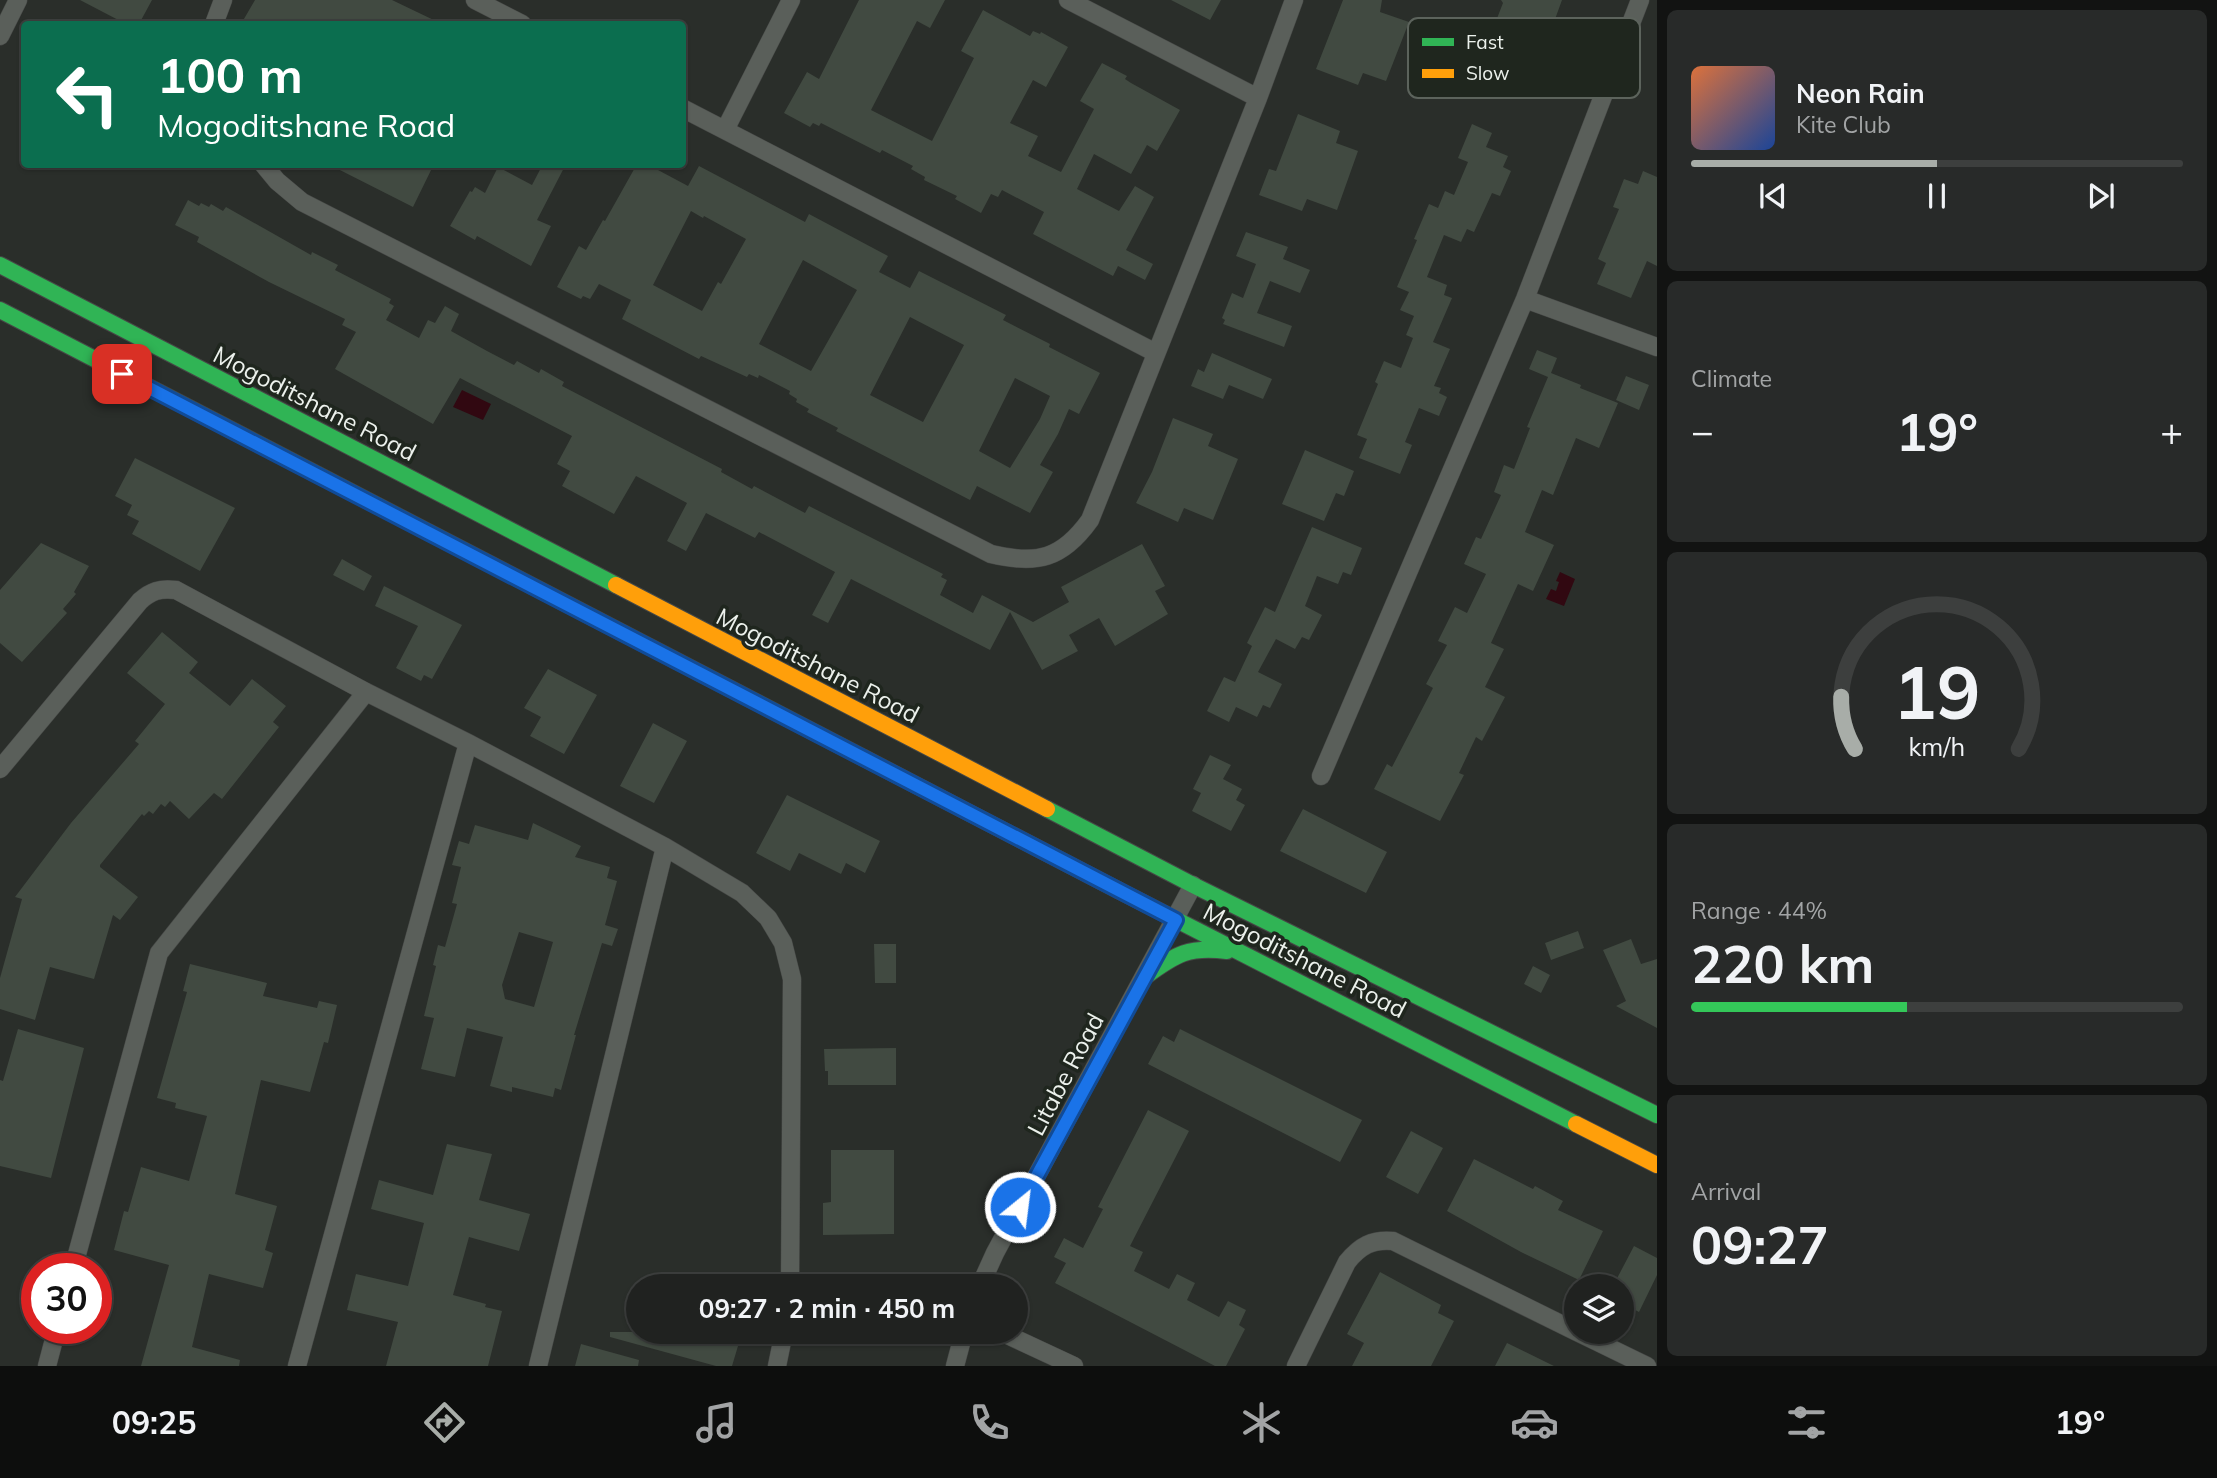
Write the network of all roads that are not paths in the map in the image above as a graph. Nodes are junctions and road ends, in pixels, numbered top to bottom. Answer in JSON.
{"nodes":[{"id":1,"x":19,"y":0,"type":"edge"},
{"id":2,"x":223,"y":0,"type":"edge"},
{"id":3,"x":475,"y":0,"type":"edge"},
{"id":4,"x":791,"y":0,"type":"edge"},
{"id":5,"x":1068,"y":0,"type":"edge"},
{"id":6,"x":1294,"y":0,"type":"edge"},
{"id":7,"x":1640,"y":0,"type":"edge"},
{"id":8,"x":504,"y":7,"type":"edge"},
{"id":9,"x":1633,"y":18,"type":"edge"},
{"id":10,"x":215,"y":21,"type":"edge"},
{"id":11,"x":519,"y":21,"type":"edge"},
{"id":12,"x":0,"y":36,"type":"edge"},
{"id":13,"x":1258,"y":97,"type":"junction"},
{"id":14,"x":1602,"y":98,"type":"edge"},
{"id":15,"x":686,"y":110,"type":"edge"},
{"id":16,"x":725,"y":130,"type":"junction"},
{"id":17,"x":266,"y":168,"type":"edge"},
{"id":18,"x":0,"y":265,"type":"edge"},
{"id":19,"x":1525,"y":299,"type":"junction"},
{"id":20,"x":0,"y":310,"type":"edge"},
{"id":21,"x":1657,"y":346,"type":"edge"},
{"id":22,"x":1156,"y":353,"type":"junction"},
{"id":23,"x":366,"y":692,"type":"junction"},
{"id":24,"x":468,"y":743,"type":"junction"},
{"id":25,"x":0,"y":769,"type":"edge"},
{"id":26,"x":1321,"y":776,"type":"dead end"},
{"id":27,"x":665,"y":847,"type":"junction"},
{"id":28,"x":1193,"y":885,"type":"junction"},
{"id":29,"x":1176,"y":920,"type":"junction"},
{"id":30,"x":1242,"y":954,"type":"junction"},
{"id":31,"x":1146,"y":976,"type":"junction"},
{"id":32,"x":1657,"y":1115,"type":"edge"},
{"id":33,"x":1657,"y":1165,"type":"edge"},
{"id":34,"x":77,"y":1253,"type":"edge"},
{"id":35,"x":790,"y":1274,"type":"edge"},
{"id":36,"x":985,"y":1274,"type":"edge"},
{"id":37,"x":1564,"y":1326,"type":"edge"},
{"id":38,"x":53,"y":1344,"type":"edge"},
{"id":39,"x":782,"y":1344,"type":"edge"},
{"id":40,"x":961,"y":1344,"type":"edge"},
{"id":41,"x":1027,"y":1344,"type":"edge"},
{"id":42,"x":1602,"y":1344,"type":"edge"},
{"id":43,"x":47,"y":1366,"type":"edge"},
{"id":44,"x":297,"y":1366,"type":"edge"},
{"id":45,"x":538,"y":1366,"type":"edge"},
{"id":46,"x":777,"y":1366,"type":"edge"},
{"id":47,"x":955,"y":1366,"type":"edge"},
{"id":48,"x":1074,"y":1366,"type":"edge"},
{"id":49,"x":1296,"y":1366,"type":"edge"},
{"id":50,"x":1647,"y":1366,"type":"edge"}],
"edges":[{"from":1,"to":12,"type":"street"},
{"from":2,"to":10,"type":"street"},
{"from":3,"to":8,"type":"street"},
{"from":4,"to":16,"type":"street"},
{"from":5,"to":13,"type":"street"},
{"from":6,"to":13,"type":"street"},
{"from":7,"to":9,"type":"street"},
{"from":8,"to":11,"type":"street"},
{"from":13,"to":22,"type":"street"},
{"from":14,"to":19,"type":"street"},
{"from":15,"to":16,"type":"street"},
{"from":16,"to":22,"type":"street"},
{"from":17,"to":22,"type":"street"},
{"from":18,"to":28,"type":"main road","name":"Mogoditshane Road"},
{"from":19,"to":21,"type":"street"},
{"from":19,"to":26,"type":"street"},
{"from":20,"to":29,"type":"main road","name":"Mogoditshane Road"},
{"from":23,"to":24,"type":"street"},
{"from":23,"to":25,"type":"street"},
{"from":23,"to":34,"type":"street"},
{"from":24,"to":27,"type":"street"},
{"from":24,"to":44,"type":"street"},
{"from":27,"to":35,"type":"street"},
{"from":27,"to":45,"type":"street"},
{"from":28,"to":29,"type":"street","name":"Litabe Road"},
{"from":28,"to":32,"type":"main road","name":"Mogoditshane Road"},
{"from":29,"to":30,"type":"main road","name":"Mogoditshane Road"},
{"from":29,"to":31,"type":"street","name":"Litabe Road"},
{"from":30,"to":31,"type":"main road"},
{"from":30,"to":33,"type":"main road","name":"Mogoditshane Road"},
{"from":31,"to":36,"type":"street","name":"Litabe Road"},
{"from":37,"to":49,"type":"street"},
{"from":38,"to":43,"type":"street"},
{"from":39,"to":46,"type":"street"},
{"from":40,"to":47,"type":"street"},
{"from":41,"to":48,"type":"street"},
{"from":42,"to":50,"type":"street"}]}
